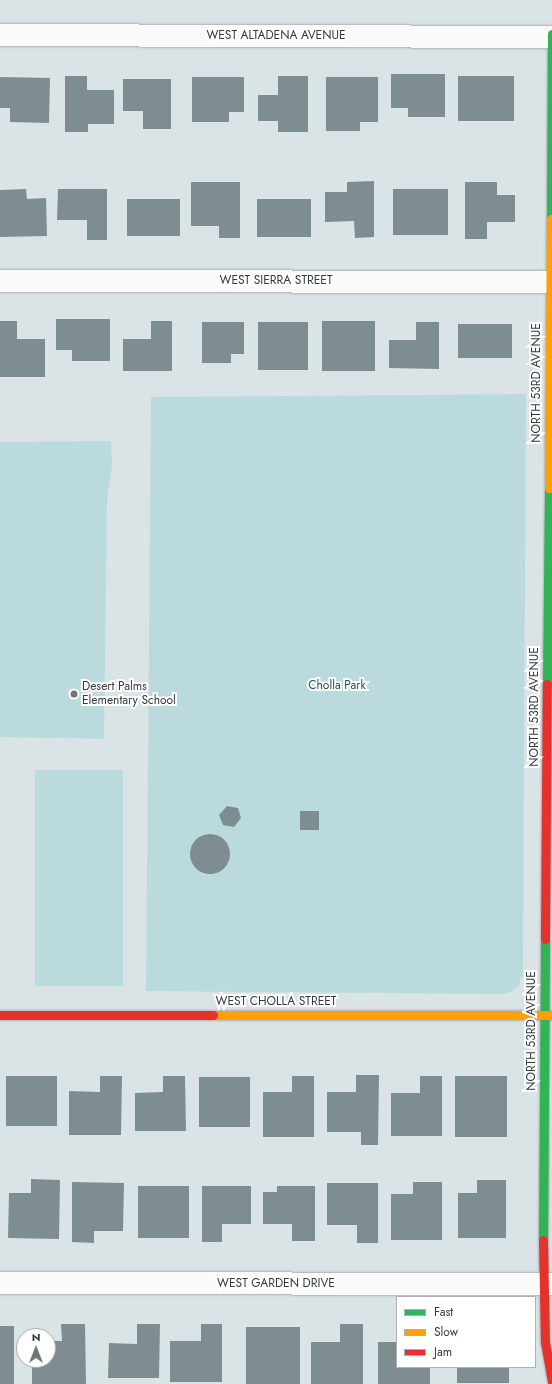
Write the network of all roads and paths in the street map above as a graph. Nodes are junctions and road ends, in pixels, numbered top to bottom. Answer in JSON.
{"nodes":[{"id":1,"x":0,"y":35,"type":"edge"},
{"id":2,"x":552,"y":35,"type":"edge"},
{"id":3,"x":0,"y":281,"type":"edge"},
{"id":4,"x":551,"y":282,"type":"edge"},
{"id":5,"x":550,"y":514,"type":"edge"},
{"id":6,"x":549,"y":747,"type":"edge"},
{"id":7,"x":0,"y":1015,"type":"edge"},
{"id":8,"x":548,"y":1015,"type":"edge"},
{"id":9,"x":0,"y":1283,"type":"edge"},
{"id":10,"x":547,"y":1284,"type":"edge"},
{"id":11,"x":552,"y":1381,"type":"edge"}],
"edges":[{"from":1,"to":2,"type":"street","name":"WEST ALTADENA AVENUE"},
{"from":2,"to":4,"type":"street","name":"NORTH 53RD AVENUE"},
{"from":3,"to":4,"type":"street","name":"WEST SIERRA STREET"},
{"from":4,"to":5,"type":"street","name":"NORTH 53RD AVENUE"},
{"from":5,"to":6,"type":"street","name":"NORTH 53RD AVENUE"},
{"from":6,"to":8,"type":"street","name":"NORTH 53RD AVENUE"},
{"from":7,"to":8,"type":"street","name":"WEST CHOLLA STREET"},
{"from":8,"to":10,"type":"street","name":"NORTH 53RD AVENUE"},
{"from":9,"to":10,"type":"street","name":"WEST GARDEN DRIVE"},
{"from":10,"to":11,"type":"street","name":"NORTH 53RD AVENUE"}]}
